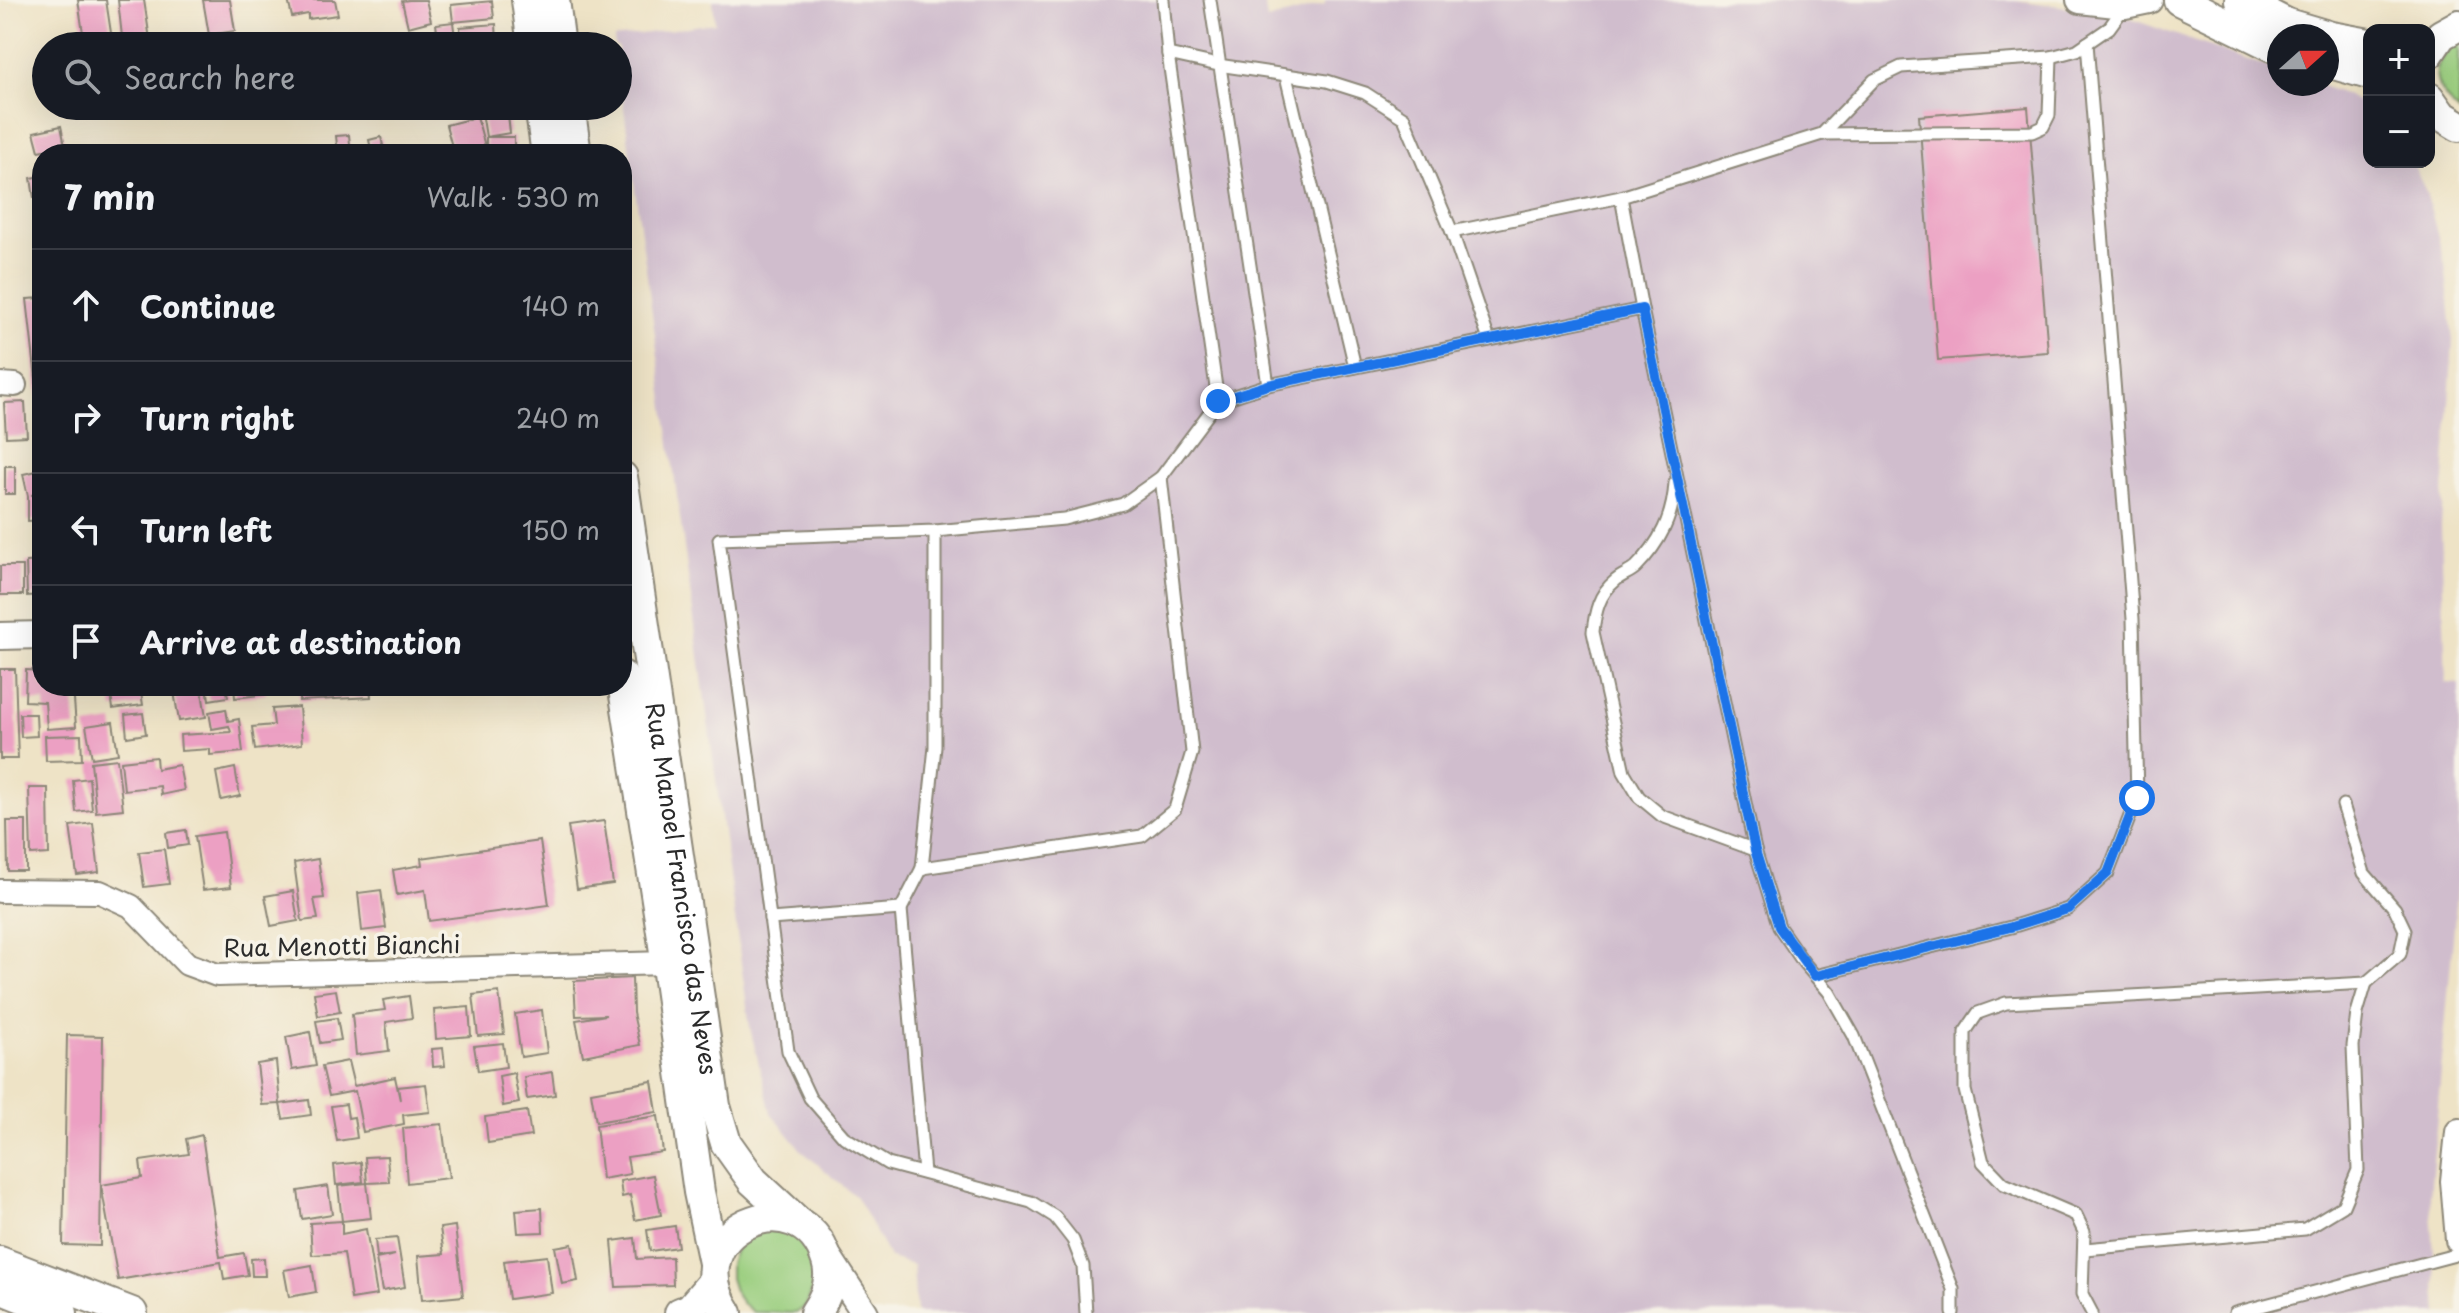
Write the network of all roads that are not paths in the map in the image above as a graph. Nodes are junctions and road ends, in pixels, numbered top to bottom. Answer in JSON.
{"nodes":[{"id":1,"x":527,"y":0,"type":"edge"},
{"id":2,"x":554,"y":0,"type":"edge"},
{"id":3,"x":1163,"y":0,"type":"edge"},
{"id":4,"x":1210,"y":0,"type":"edge"},
{"id":5,"x":2080,"y":0,"type":"edge"},
{"id":6,"x":2179,"y":0,"type":"edge"},
{"id":7,"x":2240,"y":0,"type":"edge"},
{"id":8,"x":2137,"y":3,"type":"edge"},
{"id":9,"x":531,"y":32,"type":"edge"},
{"id":10,"x":558,"y":32,"type":"edge"},
{"id":11,"x":2087,"y":43,"type":"junction"},
{"id":12,"x":2267,"y":43,"type":"edge"},
{"id":13,"x":2363,"y":43,"type":"edge"},
{"id":14,"x":1168,"y":54,"type":"junction"},
{"id":15,"x":2051,"y":57,"type":"junction"},
{"id":16,"x":1218,"y":65,"type":"junction"},
{"id":17,"x":2339,"y":65,"type":"edge"},
{"id":18,"x":2363,"y":72,"type":"edge"},
{"id":19,"x":1286,"y":76,"type":"junction"},
{"id":20,"x":542,"y":120,"type":"edge"},
{"id":21,"x":571,"y":120,"type":"edge"},
{"id":22,"x":1822,"y":134,"type":"junction"},
{"id":23,"x":546,"y":144,"type":"edge"},
{"id":24,"x":575,"y":144,"type":"edge"},
{"id":25,"x":1621,"y":197,"type":"junction"},
{"id":26,"x":1452,"y":232,"type":"junction"},
{"id":27,"x":1642,"y":309,"type":"junction"},
{"id":28,"x":1489,"y":340,"type":"junction"},
{"id":29,"x":1355,"y":367,"type":"junction"},
{"id":30,"x":1268,"y":385,"type":"junction"},
{"id":31,"x":1218,"y":401,"type":"junction"},
{"id":32,"x":1677,"y":469,"type":"junction"},
{"id":33,"x":1161,"y":477,"type":"junction"},
{"id":34,"x":935,"y":531,"type":"junction"},
{"id":35,"x":632,"y":545,"type":"edge"},
{"id":36,"x":32,"y":635,"type":"edge"},
{"id":37,"x":0,"y":636,"type":"edge"},
{"id":38,"x":625,"y":696,"type":"edge"},
{"id":39,"x":2343,"y":805,"type":"dead end"},
{"id":40,"x":1755,"y":850,"type":"junction"},
{"id":41,"x":922,"y":868,"type":"junction"},
{"id":42,"x":0,"y":891,"type":"edge"},
{"id":43,"x":901,"y":909,"type":"junction"},
{"id":44,"x":770,"y":919,"type":"junction"},
{"id":45,"x":667,"y":963,"type":"junction"},
{"id":46,"x":1815,"y":976,"type":"junction"},
{"id":47,"x":2366,"y":983,"type":"junction"},
{"id":48,"x":2459,"y":1132,"type":"edge"},
{"id":49,"x":924,"y":1173,"type":"junction"},
{"id":50,"x":800,"y":1224,"type":"junction"},
{"id":51,"x":2459,"y":1240,"type":"edge"},
{"id":52,"x":2085,"y":1249,"type":"junction"},
{"id":53,"x":824,"y":1251,"type":"junction"},
{"id":54,"x":2459,"y":1254,"type":"edge"},
{"id":55,"x":0,"y":1262,"type":"edge"},
{"id":56,"x":714,"y":1272,"type":"junction"},
{"id":57,"x":0,"y":1288,"type":"edge"},
{"id":58,"x":62,"y":1313,"type":"edge"},
{"id":59,"x":132,"y":1313,"type":"edge"},
{"id":60,"x":680,"y":1313,"type":"edge"},
{"id":61,"x":727,"y":1313,"type":"edge"},
{"id":62,"x":815,"y":1313,"type":"edge"},
{"id":63,"x":865,"y":1313,"type":"edge"},
{"id":64,"x":1086,"y":1313,"type":"edge"},
{"id":65,"x":1953,"y":1313,"type":"edge"},
{"id":66,"x":2092,"y":1313,"type":"edge"},
{"id":67,"x":2235,"y":1313,"type":"edge"}],
"edges":[{"from":1,"to":9,"type":"main road"},
{"from":2,"to":10,"type":"main road"},
{"from":3,"to":14,"type":"lane"},
{"from":4,"to":16,"type":"lane"},
{"from":5,"to":8,"type":"street"},
{"from":6,"to":12,"type":"main road"},
{"from":7,"to":13,"type":"main road"},
{"from":8,"to":11,"type":"lane"},
{"from":11,"to":15,"type":"lane"},
{"from":11,"to":46,"type":"lane"},
{"from":14,"to":16,"type":"lane"},
{"from":14,"to":31,"type":"lane"},
{"from":15,"to":22,"type":"lane"},
{"from":15,"to":22,"type":"lane"},
{"from":16,"to":19,"type":"lane"},
{"from":16,"to":30,"type":"lane"},
{"from":17,"to":18,"type":"main road"},
{"from":19,"to":26,"type":"lane"},
{"from":19,"to":29,"type":"lane"},
{"from":20,"to":23,"type":"main road"},
{"from":21,"to":24,"type":"main road"},
{"from":22,"to":25,"type":"lane"},
{"from":25,"to":26,"type":"lane"},
{"from":25,"to":27,"type":"lane"},
{"from":26,"to":28,"type":"lane"},
{"from":27,"to":28,"type":"lane"},
{"from":27,"to":32,"type":"lane"},
{"from":28,"to":29,"type":"lane"},
{"from":29,"to":30,"type":"lane"},
{"from":30,"to":31,"type":"lane"},
{"from":31,"to":33,"type":"lane"},
{"from":32,"to":40,"type":"lane"},
{"from":32,"to":40,"type":"lane"},
{"from":33,"to":34,"type":"lane"},
{"from":33,"to":41,"type":"lane"},
{"from":34,"to":41,"type":"lane"},
{"from":34,"to":44,"type":"lane"},
{"from":35,"to":50,"type":"main road","name":"Rua Manoel Francisco das Neves"},
{"from":36,"to":37,"type":"street"},
{"from":38,"to":45,"type":"main road","name":"Rua Manoel Francisco das Neves"},
{"from":39,"to":47,"type":"lane"},
{"from":40,"to":46,"type":"lane"},
{"from":41,"to":43,"type":"lane"},
{"from":42,"to":45,"type":"street","name":"Rua Menotti Bianchi"},
{"from":43,"to":44,"type":"lane"},
{"from":43,"to":49,"type":"lane"},
{"from":44,"to":49,"type":"lane"},
{"from":45,"to":56,"type":"main road","name":"Rua Manoel Francisco das Neves"},
{"from":46,"to":65,"type":"lane"},
{"from":47,"to":52,"type":"lane"},
{"from":47,"to":52,"type":"lane"},
{"from":48,"to":51,"type":"street"},
{"from":49,"to":64,"type":"lane"},
{"from":50,"to":53,"type":"main road","name":"Rua Manoel Francisco das Neves"},
{"from":50,"to":56,"type":"main road"},
{"from":52,"to":66,"type":"lane"},
{"from":53,"to":62,"type":"main road"},
{"from":53,"to":63,"type":"street"},
{"from":54,"to":67,"type":"lane"},
{"from":55,"to":59,"type":"main road"},
{"from":56,"to":60,"type":"main road"},
{"from":56,"to":61,"type":"main road","name":"Rua Manoel Francisco das Neves"},
{"from":57,"to":58,"type":"main road"}]}
